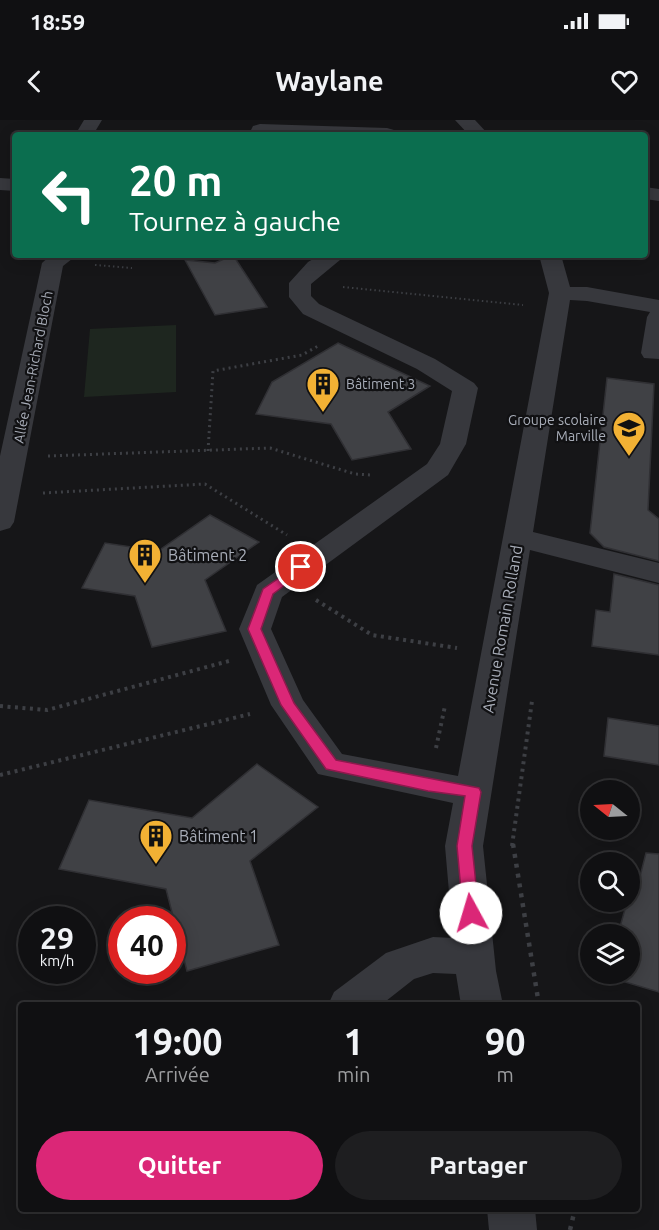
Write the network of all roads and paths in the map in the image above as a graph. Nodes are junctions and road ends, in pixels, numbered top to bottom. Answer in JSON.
{"nodes":[{"id":1,"x":464,"y":120,"type":"edge"},
{"id":2,"x":262,"y":128,"type":"edge"},
{"id":3,"x":345,"y":132,"type":"edge"},
{"id":4,"x":477,"y":132,"type":"edge"},
{"id":5,"x":61,"y":258,"type":"edge"},
{"id":6,"x":330,"y":258,"type":"edge"},
{"id":7,"x":551,"y":258,"type":"edge"},
{"id":8,"x":300,"y":283,"type":"junction"},
{"id":9,"x":560,"y":293,"type":"junction"},
{"id":10,"x":525,"y":305,"type":"dead end"},
{"id":11,"x":659,"y":307,"type":"edge"},
{"id":12,"x":659,"y":317,"type":"edge"},
{"id":13,"x":349,"y":327,"type":"junction"},
{"id":14,"x":653,"y":353,"type":"dead end"},
{"id":15,"x":208,"y":451,"type":"junction"},
{"id":16,"x":15,"y":458,"type":"junction"},
{"id":17,"x":413,"y":487,"type":"junction"},
{"id":18,"x":6,"y":495,"type":"junction"},
{"id":19,"x":0,"y":522,"type":"edge"},
{"id":20,"x":518,"y":538,"type":"junction"},
{"id":21,"x":318,"y":555,"type":"junction"},
{"id":22,"x":659,"y":573,"type":"edge"},
{"id":23,"x":284,"y":580,"type":"junction"},
{"id":24,"x":458,"y":648,"type":"dead end"},
{"id":25,"x":265,"y":652,"type":"junction"},
{"id":26,"x":533,"y":699,"type":"dead end"},
{"id":27,"x":288,"y":705,"type":"junction"},
{"id":28,"x":0,"y":706,"type":"edge"},
{"id":29,"x":0,"y":775,"type":"edge"},
{"id":30,"x":474,"y":792,"type":"junction"},
{"id":31,"x":475,"y":957,"type":"junction"},
{"id":32,"x":353,"y":1002,"type":"edge"},
{"id":33,"x":482,"y":1002,"type":"edge"},
{"id":34,"x":538,"y":1002,"type":"edge"},
{"id":35,"x":511,"y":1212,"type":"edge"},
{"id":36,"x":574,"y":1212,"type":"edge"},
{"id":37,"x":513,"y":1230,"type":"edge"},
{"id":38,"x":570,"y":1230,"type":"edge"}],
"edges":[{"from":1,"to":4,"type":"street"},
{"from":2,"to":3,"type":"street"},
{"from":5,"to":16,"type":"street","name":"Allée Jean-Richard Bloch"},
{"from":6,"to":8,"type":"street"},
{"from":7,"to":9,"type":"street","name":"Avenue Romain Rolland"},
{"from":8,"to":10,"type":"path"},
{"from":8,"to":13,"type":"street"},
{"from":9,"to":11,"type":"street"},
{"from":9,"to":20,"type":"street","name":"Avenue Romain Rolland"},
{"from":12,"to":14,"type":"street"},
{"from":13,"to":15,"type":"path"},
{"from":13,"to":17,"type":"street"},
{"from":15,"to":16,"type":"path"},
{"from":15,"to":17,"type":"path"},
{"from":16,"to":18,"type":"street","name":"Allée Jean-Richard Bloch"},
{"from":17,"to":21,"type":"street"},
{"from":18,"to":19,"type":"street","name":"Allée Jean-Richard Bloch"},
{"from":18,"to":21,"type":"path"},
{"from":20,"to":22,"type":"street"},
{"from":20,"to":30,"type":"street","name":"Avenue Romain Rolland"},
{"from":21,"to":23,"type":"street"},
{"from":23,"to":24,"type":"path"},
{"from":23,"to":25,"type":"street"},
{"from":25,"to":27,"type":"street"},
{"from":25,"to":28,"type":"path"},
{"from":26,"to":34,"type":"path"},
{"from":27,"to":29,"type":"path"},
{"from":27,"to":30,"type":"street"},
{"from":30,"to":31,"type":"street","name":"Avenue Romain Rolland"},
{"from":31,"to":32,"type":"street"},
{"from":31,"to":33,"type":"street","name":"Avenue Romain Rolland"},
{"from":35,"to":37,"type":"street"},
{"from":36,"to":38,"type":"path"}]}
